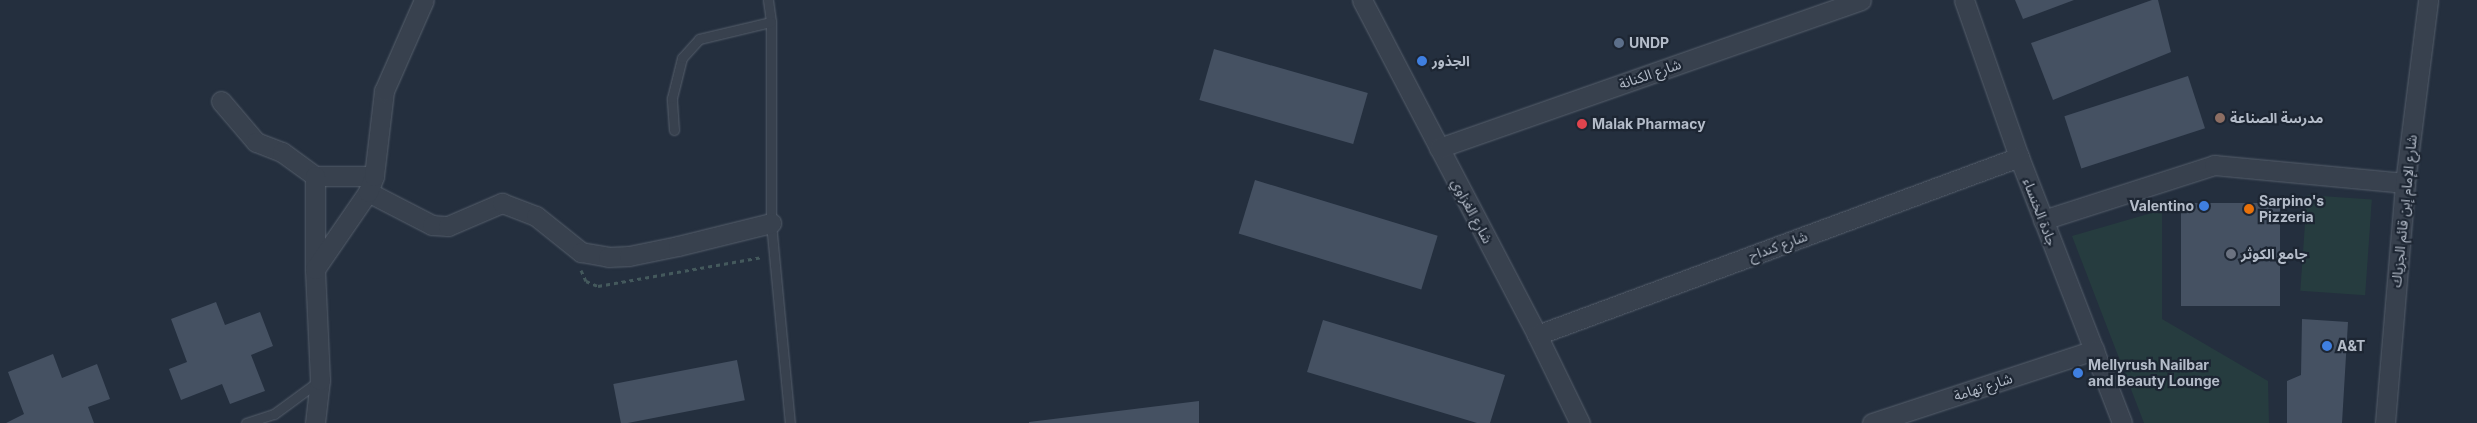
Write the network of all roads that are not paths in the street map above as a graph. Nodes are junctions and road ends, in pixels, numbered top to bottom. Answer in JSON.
{"nodes":[{"id":1,"x":424,"y":0,"type":"edge"},
{"id":2,"x":768,"y":0,"type":"edge"},
{"id":3,"x":1362,"y":0,"type":"edge"},
{"id":4,"x":1861,"y":0,"type":"edge"},
{"id":5,"x":1964,"y":0,"type":"edge"},
{"id":6,"x":2428,"y":0,"type":"edge"},
{"id":7,"x":771,"y":22,"type":"junction"},
{"id":8,"x":221,"y":101,"type":"dead end"},
{"id":9,"x":674,"y":130,"type":"dead end"},
{"id":10,"x":1439,"y":148,"type":"junction"},
{"id":11,"x":2019,"y":157,"type":"junction"},
{"id":12,"x":315,"y":176,"type":"junction"},
{"id":13,"x":2405,"y":183,"type":"junction"},
{"id":14,"x":371,"y":184,"type":"junction"},
{"id":15,"x":2043,"y":220,"type":"junction"},
{"id":16,"x":771,"y":223,"type":"junction"},
{"id":17,"x":315,"y":269,"type":"junction"},
{"id":18,"x":1537,"y":335,"type":"junction"},
{"id":19,"x":2094,"y":350,"type":"junction"},
{"id":20,"x":320,"y":380,"type":"junction"},
{"id":21,"x":246,"y":423,"type":"edge"},
{"id":22,"x":315,"y":423,"type":"edge"},
{"id":23,"x":790,"y":423,"type":"edge"},
{"id":24,"x":1580,"y":423,"type":"edge"},
{"id":25,"x":1872,"y":423,"type":"edge"},
{"id":26,"x":2122,"y":423,"type":"edge"},
{"id":27,"x":2385,"y":423,"type":"edge"}],
"edges":[{"from":1,"to":14,"type":"street"},
{"from":2,"to":7,"type":"lane"},
{"from":3,"to":10,"type":"street","name":"شارع الغزاوي"},
{"from":4,"to":10,"type":"street","name":"شارع الكنانة"},
{"from":5,"to":11,"type":"street","name":"جادة الخنساء"},
{"from":6,"to":13,"type":"street","name":"شارع الإمام إبن قائم الجزياك"},
{"from":7,"to":9,"type":"lane"},
{"from":7,"to":16,"type":"lane"},
{"from":8,"to":12,"type":"street"},
{"from":10,"to":18,"type":"street","name":"شارع الغزاوي"},
{"from":11,"to":15,"type":"street","name":"جادة الخنساء"},
{"from":11,"to":18,"type":"street","name":"شارع كنداح"},
{"from":12,"to":14,"type":"street"},
{"from":12,"to":17,"type":"street"},
{"from":13,"to":15,"type":"street"},
{"from":13,"to":27,"type":"street","name":"شارع الإمام إبن قائم الجزياك"},
{"from":14,"to":16,"type":"street"},
{"from":14,"to":17,"type":"street"},
{"from":15,"to":19,"type":"street","name":"جادة الخنساء"},
{"from":16,"to":23,"type":"lane"},
{"from":17,"to":20,"type":"street"},
{"from":18,"to":24,"type":"street","name":"شارع الغزاوي"},
{"from":19,"to":25,"type":"street","name":"شارع تهامة"},
{"from":19,"to":26,"type":"street","name":"جادة الخنساء"},
{"from":20,"to":21,"type":"lane"},
{"from":20,"to":22,"type":"street"}]}
